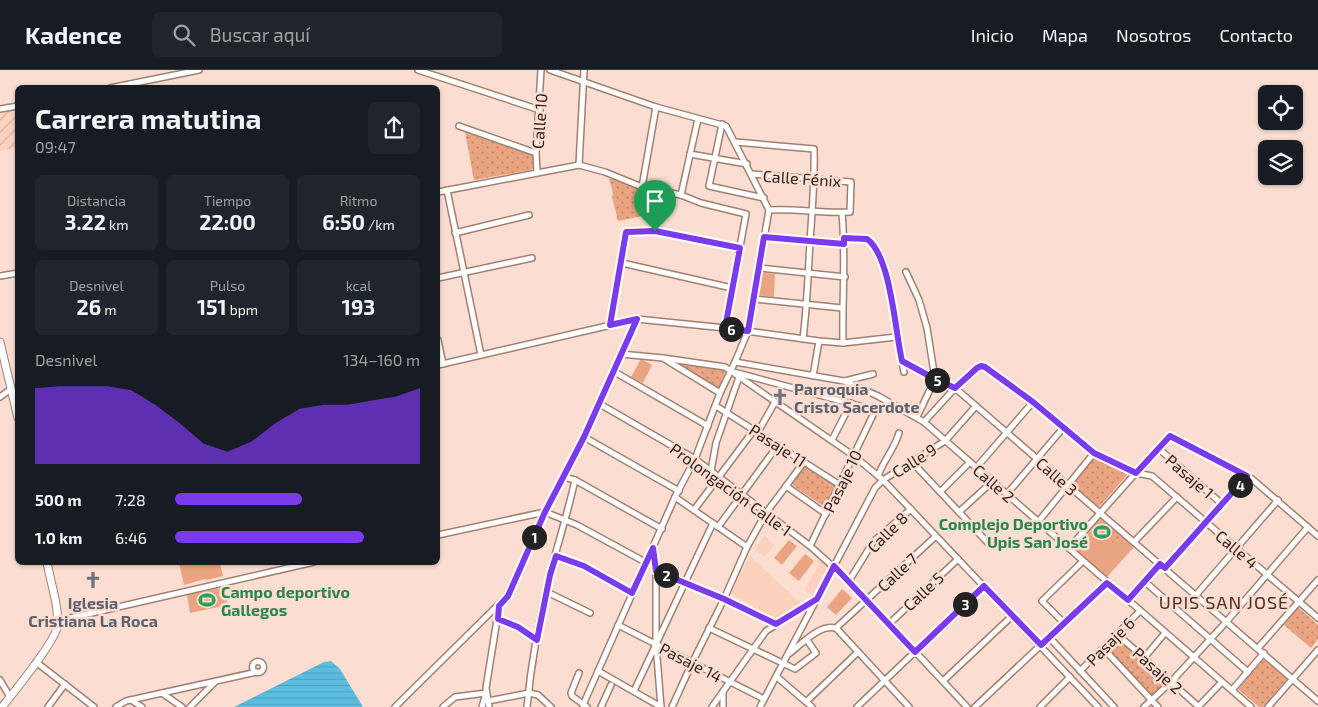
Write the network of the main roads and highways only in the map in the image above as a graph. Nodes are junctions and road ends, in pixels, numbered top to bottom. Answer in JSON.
{"nodes":[{"id":1,"x":0,"y":342,"type":"edge"},
{"id":2,"x":15,"y":406,"type":"edge"},
{"id":3,"x":48,"y":565,"type":"edge"},
{"id":4,"x":2,"y":707,"type":"edge"}],
"edges":[{"from":1,"to":2,"type":"main road"},
{"from":3,"to":4,"type":"main road"}]}
